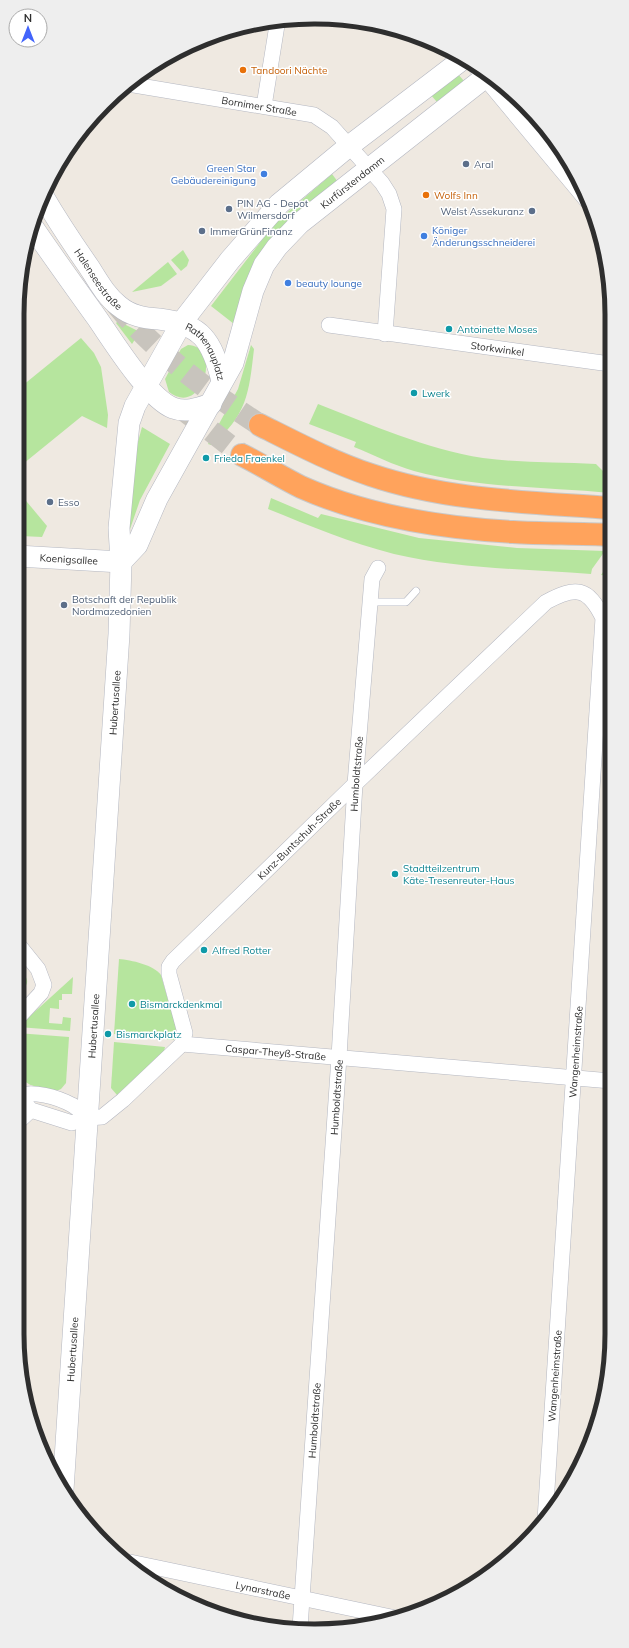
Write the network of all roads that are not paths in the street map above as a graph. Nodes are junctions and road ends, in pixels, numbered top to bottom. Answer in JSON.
{"nodes":[{"id":1,"x":277,"y":26,"type":"edge"},
{"id":2,"x":459,"y":62,"type":"edge"},
{"id":3,"x":479,"y":75,"type":"edge"},
{"id":4,"x":136,"y":85,"type":"edge"},
{"id":5,"x":496,"y":88,"type":"edge"},
{"id":6,"x":264,"y":106,"type":"junction"},
{"id":7,"x":349,"y":146,"type":"junction"},
{"id":8,"x":369,"y":168,"type":"junction"},
{"id":9,"x":574,"y":184,"type":"edge"},
{"id":10,"x":47,"y":202,"type":"edge"},
{"id":11,"x":36,"y":232,"type":"edge"},
{"id":12,"x":182,"y":322,"type":"junction"},
{"id":13,"x":329,"y":325,"type":"dead end"},
{"id":14,"x":385,"y":334,"type":"junction"},
{"id":15,"x":605,"y":363,"type":"edge"},
{"id":16,"x":222,"y":381,"type":"junction"},
{"id":17,"x":146,"y":385,"type":"junction"},
{"id":18,"x":211,"y":404,"type":"junction"},
{"id":19,"x":260,"y":425,"type":"tunnel mouth"},
{"id":20,"x":242,"y":455,"type":"tunnel mouth"},
{"id":21,"x":605,"y":508,"type":"edge"},
{"id":22,"x":605,"y":535,"type":"edge"},
{"id":23,"x":24,"y":556,"type":"edge"},
{"id":24,"x":121,"y":562,"type":"junction"},
{"id":25,"x":378,"y":568,"type":"dead end"},
{"id":26,"x":416,"y":591,"type":"dead end"},
{"id":27,"x":583,"y":593,"type":"joint"},
{"id":28,"x":370,"y":602,"type":"junction"},
{"id":29,"x":355,"y":784,"type":"junction"},
{"id":30,"x":24,"y":952,"type":"edge"},
{"id":31,"x":24,"y":1011,"type":"edge"},
{"id":32,"x":182,"y":1044,"type":"junction"},
{"id":33,"x":339,"y":1057,"type":"junction"},
{"id":34,"x":574,"y":1078,"type":"junction"},
{"id":35,"x":605,"y":1081,"type":"edge"},
{"id":36,"x":24,"y":1094,"type":"edge"},
{"id":37,"x":24,"y":1102,"type":"edge"},
{"id":38,"x":31,"y":1110,"type":"junction"},
{"id":39,"x":24,"y":1116,"type":"edge"},
{"id":40,"x":87,"y":1118,"type":"junction"},
{"id":41,"x":64,"y":1480,"type":"edge"},
{"id":42,"x":546,"y":1509,"type":"edge"},
{"id":43,"x":137,"y":1564,"type":"edge"},
{"id":44,"x":302,"y":1598,"type":"junction"},
{"id":45,"x":384,"y":1615,"type":"edge"},
{"id":46,"x":300,"y":1623,"type":"edge"}],
"edges":[{"from":1,"to":6,"type":"street"},
{"from":2,"to":7,"type":"main road"},
{"from":3,"to":8,"type":"main road","name":"Kurfürstendamm"},
{"from":4,"to":6,"type":"street","name":"Bornimer Straße"},
{"from":5,"to":9,"type":"street"},
{"from":6,"to":7,"type":"street","name":"Bornimer Straße"},
{"from":7,"to":8,"type":"street","name":"Bornimer Straße"},
{"from":7,"to":12,"type":"main road"},
{"from":8,"to":14,"type":"street"},
{"from":8,"to":16,"type":"main road","name":"Kurfürstendamm"},
{"from":10,"to":12,"type":"main road","name":"Halenseestraße"},
{"from":11,"to":17,"type":"main road"},
{"from":12,"to":16,"type":"main road","name":"Rathenauplatz"},
{"from":12,"to":17,"type":"main road","name":"Rathenauplatz"},
{"from":13,"to":14,"type":"street","name":"Storkwinkel"},
{"from":14,"to":15,"type":"street","name":"Storkwinkel"},
{"from":16,"to":18,"type":"main road","name":"Rathenauplatz"},
{"from":17,"to":18,"type":"main road"},
{"from":17,"to":24,"type":"main road","name":"Hubertusallee"},
{"from":18,"to":24,"type":"main road"},
{"from":19,"to":21,"type":"highway"},
{"from":20,"to":22,"type":"highway"},
{"from":23,"to":24,"type":"main road","name":"Koenigsallee"},
{"from":24,"to":40,"type":"main road","name":"Hubertusallee"},
{"from":25,"to":28,"type":"street","name":"Humboldtstraße"},
{"from":26,"to":28,"type":"lane"},
{"from":27,"to":29,"type":"street","name":"Kunz-Buntschuh-Straße"},
{"from":27,"to":34,"type":"street","name":"Wangenheimstraße"},
{"from":28,"to":29,"type":"street","name":"Humboldtstraße"},
{"from":29,"to":32,"type":"street","name":"Kunz-Buntschuh-Straße"},
{"from":29,"to":33,"type":"street","name":"Humboldtstraße"},
{"from":30,"to":31,"type":"street"},
{"from":32,"to":33,"type":"street","name":"Caspar-Theyß-Straße"},
{"from":32,"to":40,"type":"street"},
{"from":33,"to":34,"type":"street","name":"Caspar-Theyß-Straße"},
{"from":33,"to":44,"type":"street","name":"Humboldtstraße"},
{"from":34,"to":35,"type":"street","name":"Caspar-Theyß-Straße"},
{"from":34,"to":42,"type":"street","name":"Wangenheimstraße"},
{"from":36,"to":40,"type":"street"},
{"from":37,"to":38,"type":"street"},
{"from":38,"to":39,"type":"street"},
{"from":38,"to":40,"type":"street"},
{"from":40,"to":41,"type":"main road","name":"Hubertusallee"},
{"from":43,"to":44,"type":"street","name":"Lynarstraße"},
{"from":44,"to":45,"type":"street","name":"Lynarstraße"},
{"from":44,"to":46,"type":"street","name":"Humboldtstraße"}]}
